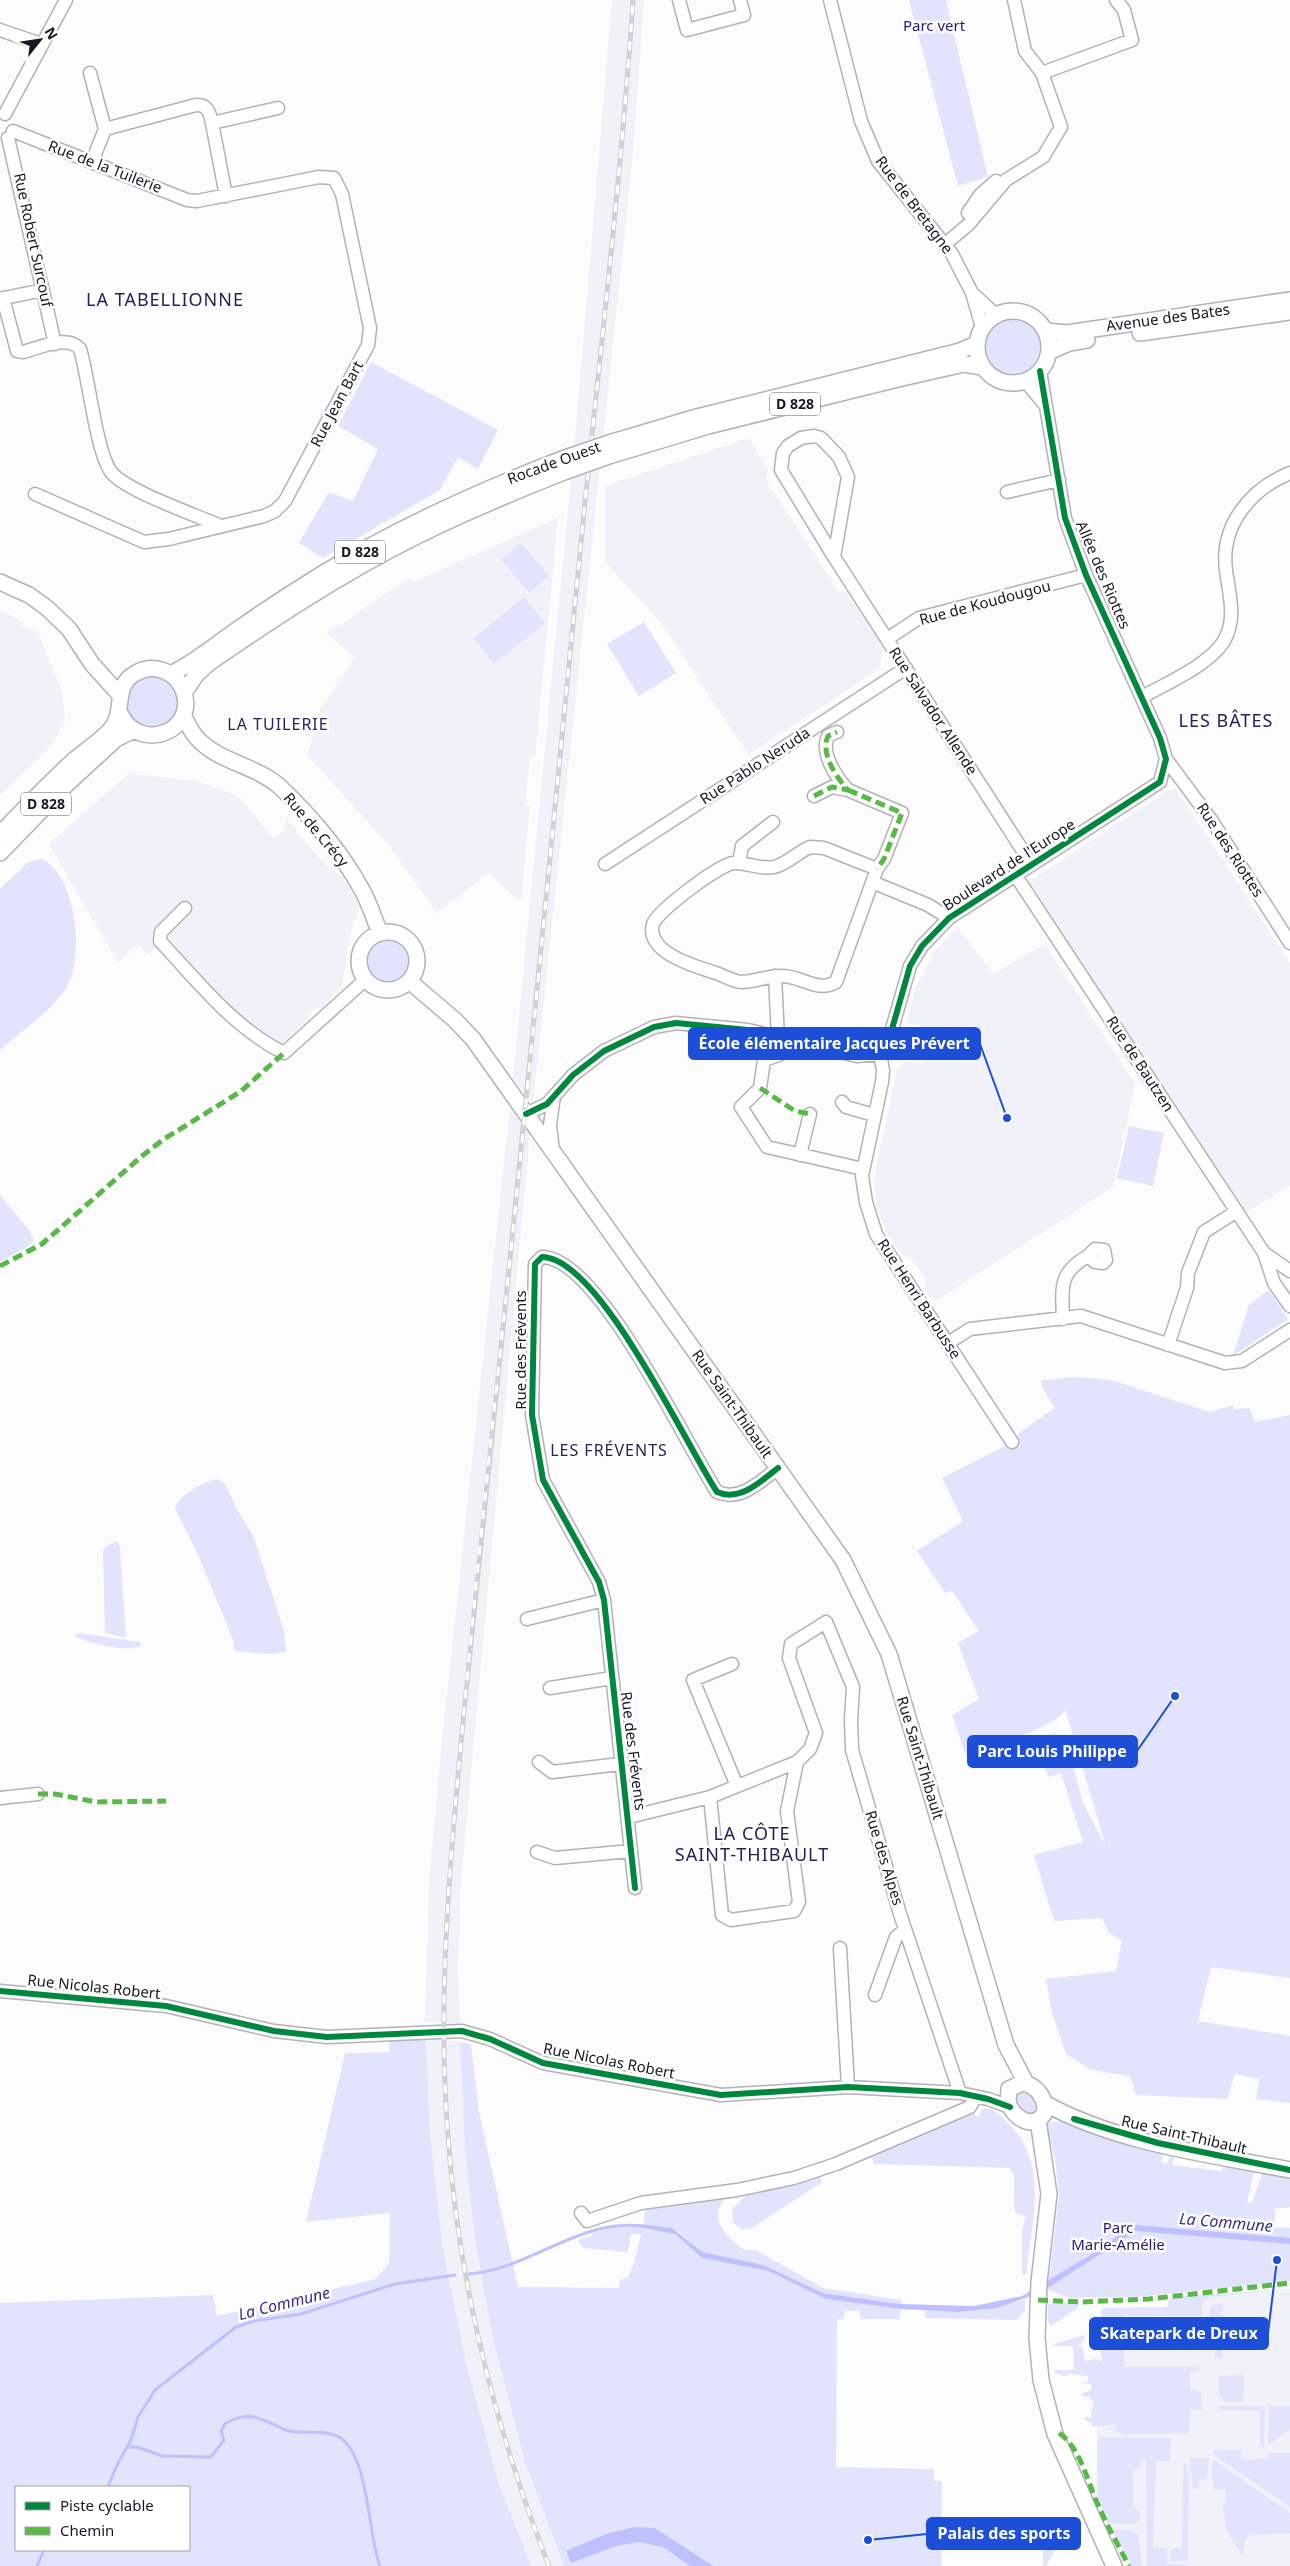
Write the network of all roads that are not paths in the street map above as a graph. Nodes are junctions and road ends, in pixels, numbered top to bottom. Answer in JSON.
{"nodes":[{"id":1,"x":66,"y":0,"type":"edge"},
{"id":2,"x":680,"y":0,"type":"edge"},
{"id":3,"x":740,"y":0,"type":"edge"},
{"id":4,"x":830,"y":0,"type":"edge"},
{"id":5,"x":1014,"y":0,"type":"edge"},
{"id":6,"x":1116,"y":0,"type":"edge"},
{"id":7,"x":0,"y":30,"type":"edge"},
{"id":8,"x":41,"y":44,"type":"junction"},
{"id":9,"x":90,"y":73,"type":"dead end"},
{"id":10,"x":1042,"y":73,"type":"junction"},
{"id":11,"x":278,"y":108,"type":"dead end"},
{"id":12,"x":2,"y":114,"type":"edge"},
{"id":13,"x":212,"y":123,"type":"junction"},
{"id":14,"x":105,"y":129,"type":"junction"},
{"id":15,"x":7,"y":137,"type":"edge"},
{"id":16,"x":92,"y":162,"type":"junction"},
{"id":17,"x":226,"y":196,"type":"junction"},
{"id":18,"x":197,"y":201,"type":"joint"},
{"id":19,"x":942,"y":241,"type":"junction"},
{"id":20,"x":43,"y":290,"type":"junction"},
{"id":21,"x":972,"y":293,"type":"junction"},
{"id":22,"x":1,"y":299,"type":"edge"},
{"id":23,"x":1290,"y":300,"type":"edge"},
{"id":24,"x":1290,"y":312,"type":"edge"},
{"id":25,"x":996,"y":314,"type":"junction"},
{"id":26,"x":982,"y":327,"type":"junction"},
{"id":27,"x":1045,"y":331,"type":"junction"},
{"id":28,"x":55,"y":344,"type":"junction"},
{"id":29,"x":976,"y":344,"type":"junction"},
{"id":30,"x":1049,"y":352,"type":"junction"},
{"id":31,"x":982,"y":367,"type":"junction"},
{"id":32,"x":1040,"y":370,"type":"junction"},
{"id":33,"x":1025,"y":381,"type":"junction"},
{"id":34,"x":1046,"y":406,"type":"junction"},
{"id":35,"x":609,"y":449,"type":"junction"},
{"id":36,"x":564,"y":465,"type":"junction"},
{"id":37,"x":1290,"y":473,"type":"edge"},
{"id":38,"x":1058,"y":480,"type":"junction"},
{"id":39,"x":1007,"y":492,"type":"dead end"},
{"id":40,"x":35,"y":494,"type":"dead end"},
{"id":41,"x":221,"y":526,"type":"junction"},
{"id":42,"x":834,"y":557,"type":"junction"},
{"id":43,"x":1086,"y":575,"type":"junction"},
{"id":44,"x":0,"y":582,"type":"edge"},
{"id":45,"x":887,"y":639,"type":"junction"},
{"id":46,"x":906,"y":668,"type":"junction"},
{"id":47,"x":102,"y":672,"type":"junction"},
{"id":48,"x":171,"y":674,"type":"junction"},
{"id":49,"x":130,"y":677,"type":"junction"},
{"id":50,"x":184,"y":693,"type":"junction"},
{"id":51,"x":119,"y":694,"type":"junction"},
{"id":52,"x":1142,"y":697,"type":"junction"},
{"id":53,"x":120,"y":713,"type":"junction"},
{"id":54,"x":183,"y":715,"type":"junction"},
{"id":55,"x":134,"y":730,"type":"junction"},
{"id":56,"x":170,"y":730,"type":"junction"},
{"id":57,"x":837,"y":732,"type":"dead end"},
{"id":58,"x":196,"y":738,"type":"junction"},
{"id":59,"x":1166,"y":759,"type":"junction"},
{"id":60,"x":848,"y":790,"type":"junction"},
{"id":61,"x":814,"y":796,"type":"dead end"},
{"id":62,"x":773,"y":822,"type":"dead end"},
{"id":63,"x":0,"y":834,"type":"edge"},
{"id":64,"x":0,"y":853,"type":"edge"},
{"id":65,"x":739,"y":863,"type":"junction"},
{"id":66,"x":605,"y":864,"type":"dead end"},
{"id":67,"x":1032,"y":865,"type":"junction"},
{"id":68,"x":877,"y":869,"type":"junction"},
{"id":69,"x":1016,"y":876,"type":"junction"},
{"id":70,"x":872,"y":882,"type":"junction"},
{"id":71,"x":185,"y":908,"type":"dead end"},
{"id":72,"x":949,"y":918,"type":"junction"},
{"id":73,"x":380,"y":933,"type":"junction"},
{"id":74,"x":1290,"y":943,"type":"edge"},
{"id":75,"x":775,"y":976,"type":"junction"},
{"id":76,"x":366,"y":979,"type":"junction"},
{"id":77,"x":409,"y":980,"type":"junction"},
{"id":78,"x":778,"y":1038,"type":"junction"},
{"id":79,"x":880,"y":1054,"type":"junction"},
{"id":80,"x":779,"y":1055,"type":"dead end"},
{"id":81,"x":551,"y":1100,"type":"junction"},
{"id":82,"x":842,"y":1102,"type":"dead end"},
{"id":83,"x":526,"y":1114,"type":"junction"},
{"id":84,"x":810,"y":1114,"type":"dead end"},
{"id":85,"x":874,"y":1115,"type":"junction"},
{"id":86,"x":539,"y":1132,"type":"junction"},
{"id":87,"x":553,"y":1152,"type":"junction"},
{"id":88,"x":800,"y":1154,"type":"junction"},
{"id":89,"x":863,"y":1169,"type":"junction"},
{"id":90,"x":1236,"y":1211,"type":"junction"},
{"id":91,"x":1264,"y":1253,"type":"junction"},
{"id":92,"x":1088,"y":1256,"type":"dead end"},
{"id":93,"x":1290,"y":1271,"type":"edge"},
{"id":94,"x":1290,"y":1306,"type":"edge"},
{"id":95,"x":1063,"y":1318,"type":"junction"},
{"id":96,"x":1290,"y":1330,"type":"edge"},
{"id":97,"x":948,"y":1343,"type":"junction"},
{"id":98,"x":1168,"y":1345,"type":"junction"},
{"id":99,"x":1012,"y":1442,"type":"dead end"},
{"id":100,"x":778,"y":1468,"type":"junction"},
{"id":101,"x":604,"y":1600,"type":"junction"},
{"id":102,"x":527,"y":1620,"type":"dead end"},
{"id":103,"x":732,"y":1664,"type":"dead end"},
{"id":104,"x":612,"y":1678,"type":"junction"},
{"id":105,"x":550,"y":1688,"type":"dead end"},
{"id":106,"x":539,"y":1762,"type":"dead end"},
{"id":107,"x":796,"y":1762,"type":"junction"},
{"id":108,"x":620,"y":1764,"type":"junction"},
{"id":109,"x":737,"y":1786,"type":"junction"},
{"id":110,"x":38,"y":1794,"type":"dead end"},
{"id":111,"x":710,"y":1797,"type":"junction"},
{"id":112,"x":0,"y":1798,"type":"edge"},
{"id":113,"x":629,"y":1816,"type":"junction"},
{"id":114,"x":631,"y":1851,"type":"junction"},
{"id":115,"x":537,"y":1852,"type":"dead end"},
{"id":116,"x":635,"y":1888,"type":"dead end"},
{"id":117,"x":905,"y":1930,"type":"junction"},
{"id":118,"x":840,"y":1948,"type":"dead end"},
{"id":119,"x":0,"y":1991,"type":"edge"},
{"id":120,"x":875,"y":1995,"type":"dead end"},
{"id":121,"x":848,"y":2088,"type":"junction"},
{"id":122,"x":1014,"y":2092,"type":"junction"},
{"id":123,"x":960,"y":2093,"type":"junction"},
{"id":124,"x":981,"y":2098,"type":"junction"},
{"id":125,"x":1038,"y":2115,"type":"junction"},
{"id":126,"x":1290,"y":2170,"type":"edge"},
{"id":127,"x":581,"y":2214,"type":"dead end"},
{"id":128,"x":1114,"y":2566,"type":"edge"}],
"edges":[{"from":1,"to":8,"type":"street"},
{"from":2,"to":3,"type":"street"},
{"from":4,"to":19,"type":"street","name":"Rue de Bretagne"},
{"from":5,"to":10,"type":"street"},
{"from":6,"to":10,"type":"street"},
{"from":7,"to":8,"type":"street"},
{"from":8,"to":12,"type":"street"},
{"from":9,"to":14,"type":"street"},
{"from":10,"to":19,"type":"street"},
{"from":11,"to":13,"type":"street"},
{"from":12,"to":15,"type":"street","name":"Rue Robert Surcouf"},
{"from":13,"to":14,"type":"street"},
{"from":13,"to":17,"type":"street"},
{"from":14,"to":16,"type":"street"},
{"from":15,"to":16,"type":"street","name":"Rue de la Tuilerie"},
{"from":15,"to":20,"type":"street","name":"Rue Robert Surcouf"},
{"from":16,"to":18,"type":"street","name":"Rue de la Tuilerie"},
{"from":17,"to":18,"type":"street","name":"Rue Jean Bart"},
{"from":17,"to":41,"type":"street","name":"Rue Jean Bart"},
{"from":19,"to":21,"type":"street","name":"Rue de Bretagne"},
{"from":20,"to":22,"type":"street"},
{"from":20,"to":28,"type":"street","name":"Rue Robert Surcouf"},
{"from":21,"to":25,"type":"street","name":"Rue de Bretagne"},
{"from":21,"to":26,"type":"street","name":"Rue de Bretagne"},
{"from":22,"to":28,"type":"street"},
{"from":23,"to":27,"type":"main road","name":"Avenue des Bates"},
{"from":24,"to":30,"type":"main road","name":"Avenue des Bates"},
{"from":25,"to":26,"type":"main road"},
{"from":25,"to":27,"type":"main road"},
{"from":26,"to":29,"type":"main road"},
{"from":27,"to":30,"type":"main road"},
{"from":28,"to":41,"type":"street"},
{"from":29,"to":31,"type":"main road"},
{"from":29,"to":35,"type":"main road","name":"Rocade Ouest","number":"D 828"},
{"from":30,"to":32,"type":"main road"},
{"from":31,"to":33,"type":"main road"},
{"from":31,"to":35,"type":"main road","name":"Rocade Ouest","number":"D 828"},
{"from":32,"to":33,"type":"main road"},
{"from":32,"to":34,"type":"street","name":"Allée des Riottes"},
{"from":33,"to":34,"type":"street"},
{"from":34,"to":38,"type":"street","name":"Allée des Riottes"},
{"from":35,"to":36,"type":"main road","name":"Rocade Ouest","number":"D 828","bridge":true},
{"from":36,"to":48,"type":"main road","name":"Rocade Ouest","number":"D 828"},
{"from":36,"to":50,"type":"main road","name":"Rocade Ouest","number":"D 828"},
{"from":37,"to":52,"type":"street"},
{"from":38,"to":39,"type":"street"},
{"from":38,"to":43,"type":"street","name":"Allée des Riottes"},
{"from":40,"to":41,"type":"street","name":"Rue Jean Bart"},
{"from":42,"to":42,"type":"street","name":"Rue Salvador Allende"},
{"from":42,"to":45,"type":"street","name":"Rue Salvador Allende"},
{"from":43,"to":45,"type":"street","name":"Rue de Koudougou"},
{"from":43,"to":52,"type":"street","name":"Allée des Riottes"},
{"from":44,"to":47,"type":"main road"},
{"from":45,"to":46,"type":"street","name":"Rue Salvador Allende"},
{"from":46,"to":66,"type":"street","name":"Rue Pablo Neruda"},
{"from":46,"to":67,"type":"street","name":"Rue Salvador Allende"},
{"from":47,"to":49,"type":"main road"},
{"from":47,"to":51,"type":"main road"},
{"from":48,"to":49,"type":"main road"},
{"from":48,"to":50,"type":"main road"},
{"from":49,"to":51,"type":"main road"},
{"from":50,"to":54,"type":"main road"},
{"from":51,"to":53,"type":"main road"},
{"from":52,"to":59,"type":"street"},
{"from":53,"to":55,"type":"main road"},
{"from":53,"to":63,"type":"main road","number":"D 828"},
{"from":54,"to":56,"type":"main road"},
{"from":54,"to":58,"type":"main road","name":"Rue de Crécy"},
{"from":55,"to":56,"type":"main road"},
{"from":55,"to":64,"type":"main road","number":"D 828"},
{"from":56,"to":58,"type":"main road","name":"Rue de Crécy"},
{"from":57,"to":60,"type":"street"},
{"from":58,"to":73,"type":"main road","name":"Rue de Crécy"},
{"from":59,"to":67,"type":"street","name":"Boulevard de l'Europe"},
{"from":59,"to":74,"type":"street","name":"Rue des Riottes"},
{"from":60,"to":61,"type":"street"},
{"from":60,"to":68,"type":"street"},
{"from":62,"to":65,"type":"street"},
{"from":65,"to":68,"type":"street"},
{"from":65,"to":75,"type":"street"},
{"from":67,"to":69,"type":"street","name":"Boulevard de l'Europe"},
{"from":68,"to":70,"type":"street"},
{"from":69,"to":72,"type":"street","name":"Boulevard de l'Europe"},
{"from":69,"to":90,"type":"street","name":"Rue de Bautzen"},
{"from":70,"to":72,"type":"street"},
{"from":70,"to":75,"type":"street"},
{"from":71,"to":76,"type":"street"},
{"from":72,"to":79,"type":"street","name":"Boulevard de l'Europe"},
{"from":73,"to":76,"type":"main road"},
{"from":73,"to":77,"type":"main road"},
{"from":75,"to":78,"type":"street"},
{"from":76,"to":77,"type":"main road"},
{"from":77,"to":83,"type":"main road","name":"Rue Saint-Thibault"},
{"from":78,"to":79,"type":"street"},
{"from":78,"to":81,"type":"street"},
{"from":79,"to":85,"type":"street","name":"Rue Henri Barbusse"},
{"from":80,"to":88,"type":"street"},
{"from":81,"to":83,"type":"street"},
{"from":81,"to":86,"type":"street"},
{"from":81,"to":87,"type":"street"},
{"from":82,"to":85,"type":"street"},
{"from":83,"to":86,"type":"main road","name":"Rue Saint-Thibault"},
{"from":84,"to":88,"type":"street"},
{"from":85,"to":89,"type":"street","name":"Rue Henri Barbusse"},
{"from":86,"to":87,"type":"main road","name":"Rue Saint-Thibault"},
{"from":87,"to":100,"type":"main road","name":"Rue Saint-Thibault"},
{"from":88,"to":89,"type":"street"},
{"from":89,"to":97,"type":"street","name":"Rue Henri Barbusse"},
{"from":90,"to":91,"type":"street","name":"Rue de Bautzen"},
{"from":90,"to":98,"type":"street"},
{"from":91,"to":93,"type":"street","name":"Rue de Bautzen"},
{"from":91,"to":94,"type":"street","name":"Rue de Bautzen"},
{"from":92,"to":95,"type":"street"},
{"from":95,"to":97,"type":"street"},
{"from":95,"to":98,"type":"street"},
{"from":96,"to":98,"type":"street"},
{"from":97,"to":99,"type":"street","name":"Rue Henri Barbusse"},
{"from":100,"to":101,"type":"street","name":"Rue des Frévents"},
{"from":100,"to":122,"type":"main road","name":"Rue Saint-Thibault"},
{"from":101,"to":102,"type":"street"},
{"from":101,"to":104,"type":"street","name":"Rue des Frévents"},
{"from":103,"to":109,"type":"street"},
{"from":104,"to":105,"type":"street"},
{"from":104,"to":108,"type":"street","name":"Rue des Frévents"},
{"from":106,"to":108,"type":"street"},
{"from":107,"to":109,"type":"street"},
{"from":107,"to":111,"type":"street"},
{"from":107,"to":117,"type":"street","name":"Rue des Alpes"},
{"from":108,"to":113,"type":"street","name":"Rue des Frévents"},
{"from":109,"to":111,"type":"street"},
{"from":110,"to":112,"type":"street"},
{"from":111,"to":113,"type":"street"},
{"from":113,"to":114,"type":"street","name":"Rue des Frévents"},
{"from":114,"to":115,"type":"street"},
{"from":114,"to":116,"type":"street","name":"Rue des Frévents"},
{"from":117,"to":120,"type":"street"},
{"from":117,"to":123,"type":"street","name":"Rue des Alpes"},
{"from":118,"to":121,"type":"street"},
{"from":119,"to":121,"type":"street","name":"Rue Nicolas Robert"},
{"from":121,"to":123,"type":"street","name":"Rue Nicolas Robert"},
{"from":122,"to":124,"type":"street","name":"Rue Nicolas Robert"},
{"from":122,"to":125,"type":"main road"},
{"from":122,"to":125,"type":"main road"},
{"from":123,"to":124,"type":"street","name":"Rue Nicolas Robert"},
{"from":124,"to":127,"type":"street"},
{"from":125,"to":126,"type":"main road","name":"Rue Saint-Thibault"},
{"from":125,"to":128,"type":"main road"}]}
